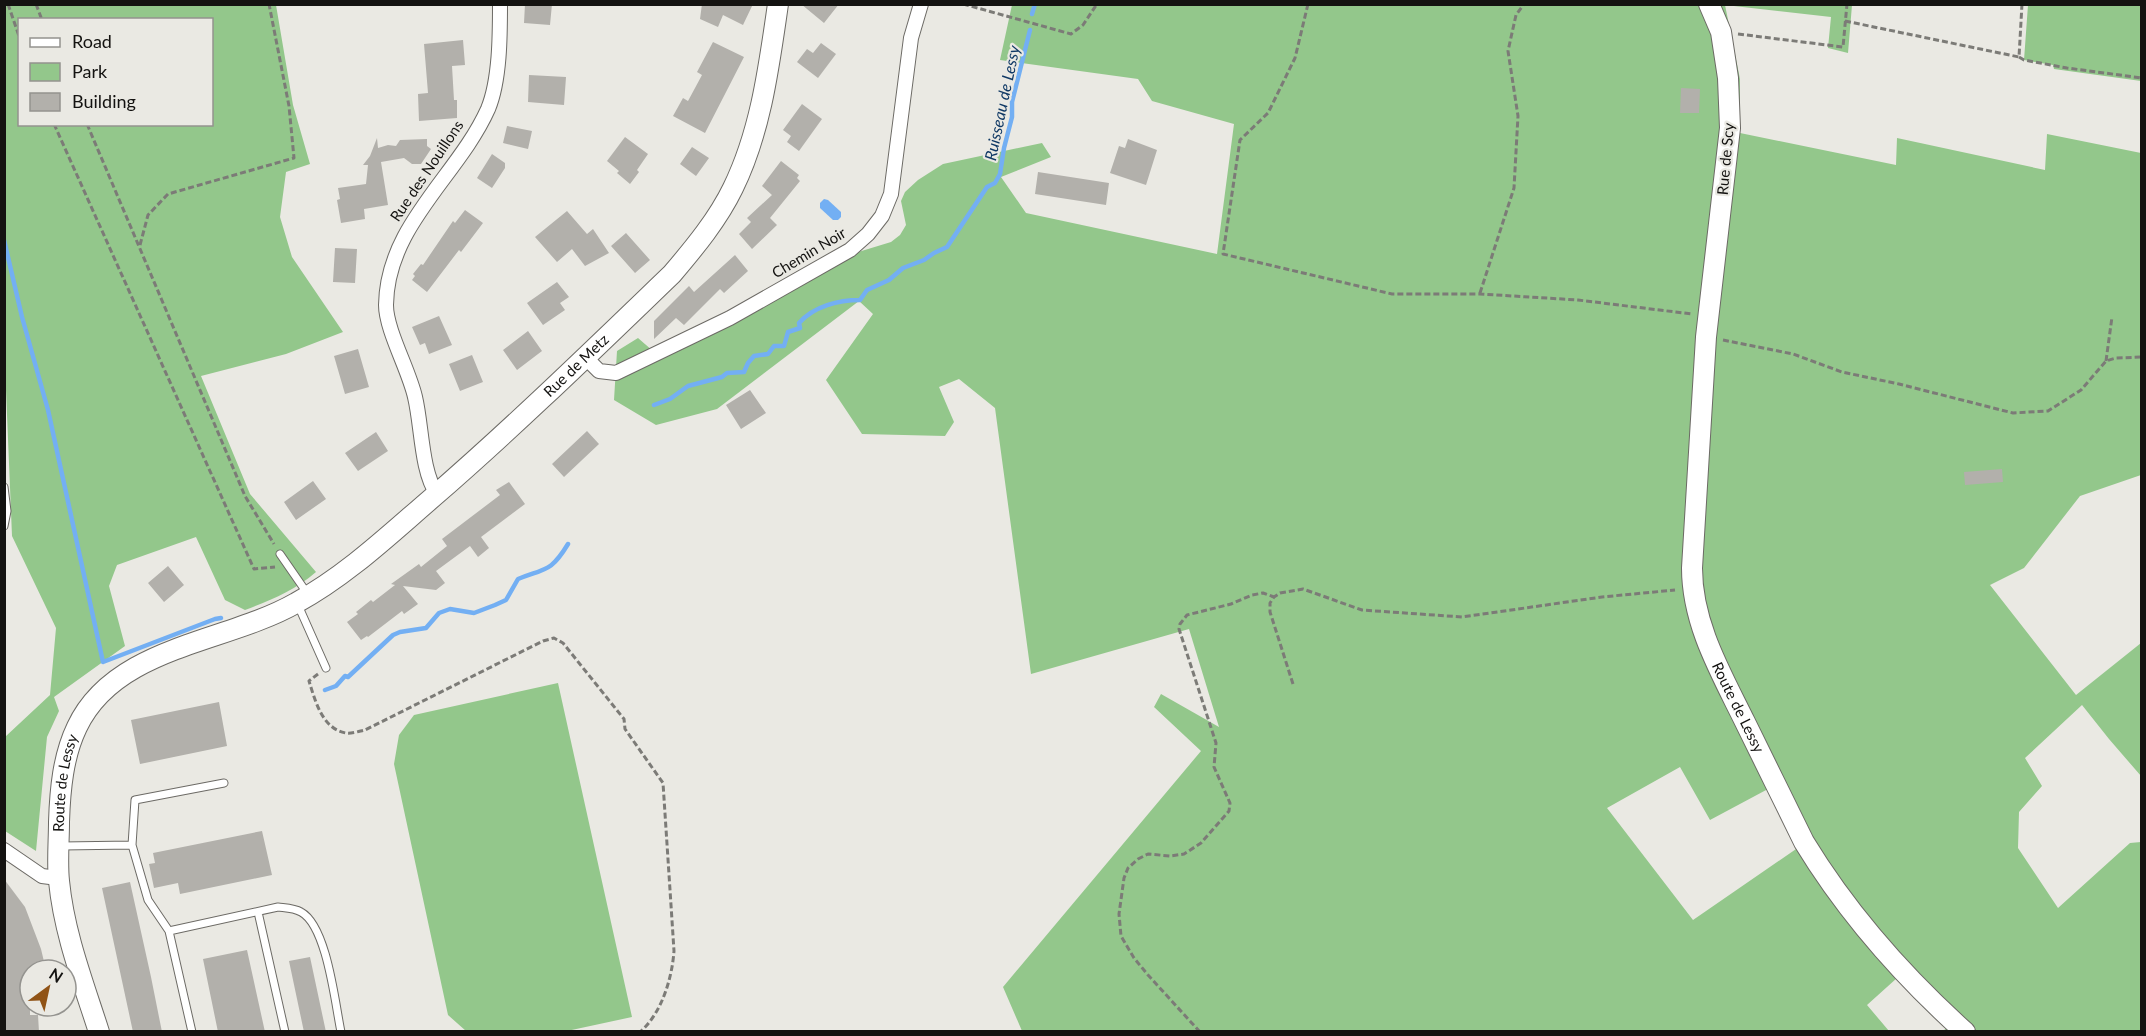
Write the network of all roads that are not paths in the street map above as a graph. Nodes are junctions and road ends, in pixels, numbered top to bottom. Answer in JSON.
{"nodes":[{"id":1,"x":500,"y":4,"type":"edge"},
{"id":2,"x":778,"y":4,"type":"edge"},
{"id":3,"x":921,"y":4,"type":"edge"},
{"id":4,"x":1709,"y":4,"type":"edge"},
{"id":5,"x":1709,"y":316,"type":"joint"},
{"id":6,"x":586,"y":358,"type":"junction"},
{"id":7,"x":4,"y":487,"type":"edge"},
{"id":8,"x":437,"y":494,"type":"junction"},
{"id":9,"x":4,"y":526,"type":"edge"},
{"id":10,"x":280,"y":554,"type":"road end"},
{"id":11,"x":303,"y":599,"type":"junction"},
{"id":12,"x":240,"y":627,"type":"joint"},
{"id":13,"x":326,"y":668,"type":"road end"},
{"id":14,"x":224,"y":783,"type":"dead end"},
{"id":15,"x":132,"y":845,"type":"junction"},
{"id":16,"x":59,"y":846,"type":"junction"},
{"id":17,"x":4,"y":850,"type":"edge"},
{"id":18,"x":58,"y":878,"type":"junction"},
{"id":19,"x":258,"y":912,"type":"junction"},
{"id":20,"x":169,"y":931,"type":"junction"},
{"id":21,"x":99,"y":1032,"type":"edge"},
{"id":22,"x":192,"y":1032,"type":"edge"},
{"id":23,"x":285,"y":1032,"type":"edge"},
{"id":24,"x":341,"y":1032,"type":"edge"},
{"id":25,"x":1965,"y":1032,"type":"edge"}],
"edges":[{"from":1,"to":8,"type":"street","name":"Rue des Nouillons"},
{"from":2,"to":6,"type":"main road","name":"Rue de Metz"},
{"from":3,"to":6,"type":"street","name":"Chemin Noir"},
{"from":4,"to":5,"type":"main road","name":"Rue de Scy"},
{"from":5,"to":25,"type":"main road","name":"Route de Lessy"},
{"from":6,"to":8,"type":"main road","name":"Rue de Metz"},
{"from":7,"to":9,"type":"lane"},
{"from":8,"to":11,"type":"main road","name":"Rue de Metz"},
{"from":10,"to":11,"type":"lane"},
{"from":11,"to":12,"type":"main road","name":"Rue de Metz"},
{"from":11,"to":13,"type":"lane"},
{"from":12,"to":16,"type":"main road","name":"Route de Lessy"},
{"from":14,"to":15,"type":"lane"},
{"from":15,"to":16,"type":"lane"},
{"from":15,"to":20,"type":"lane"},
{"from":16,"to":18,"type":"main road","name":"Route de Lessy"},
{"from":17,"to":18,"type":"street"},
{"from":18,"to":21,"type":"main road","name":"Route de Lessy"},
{"from":19,"to":20,"type":"lane"},
{"from":19,"to":23,"type":"lane"},
{"from":19,"to":24,"type":"lane"},
{"from":20,"to":22,"type":"lane"}]}
